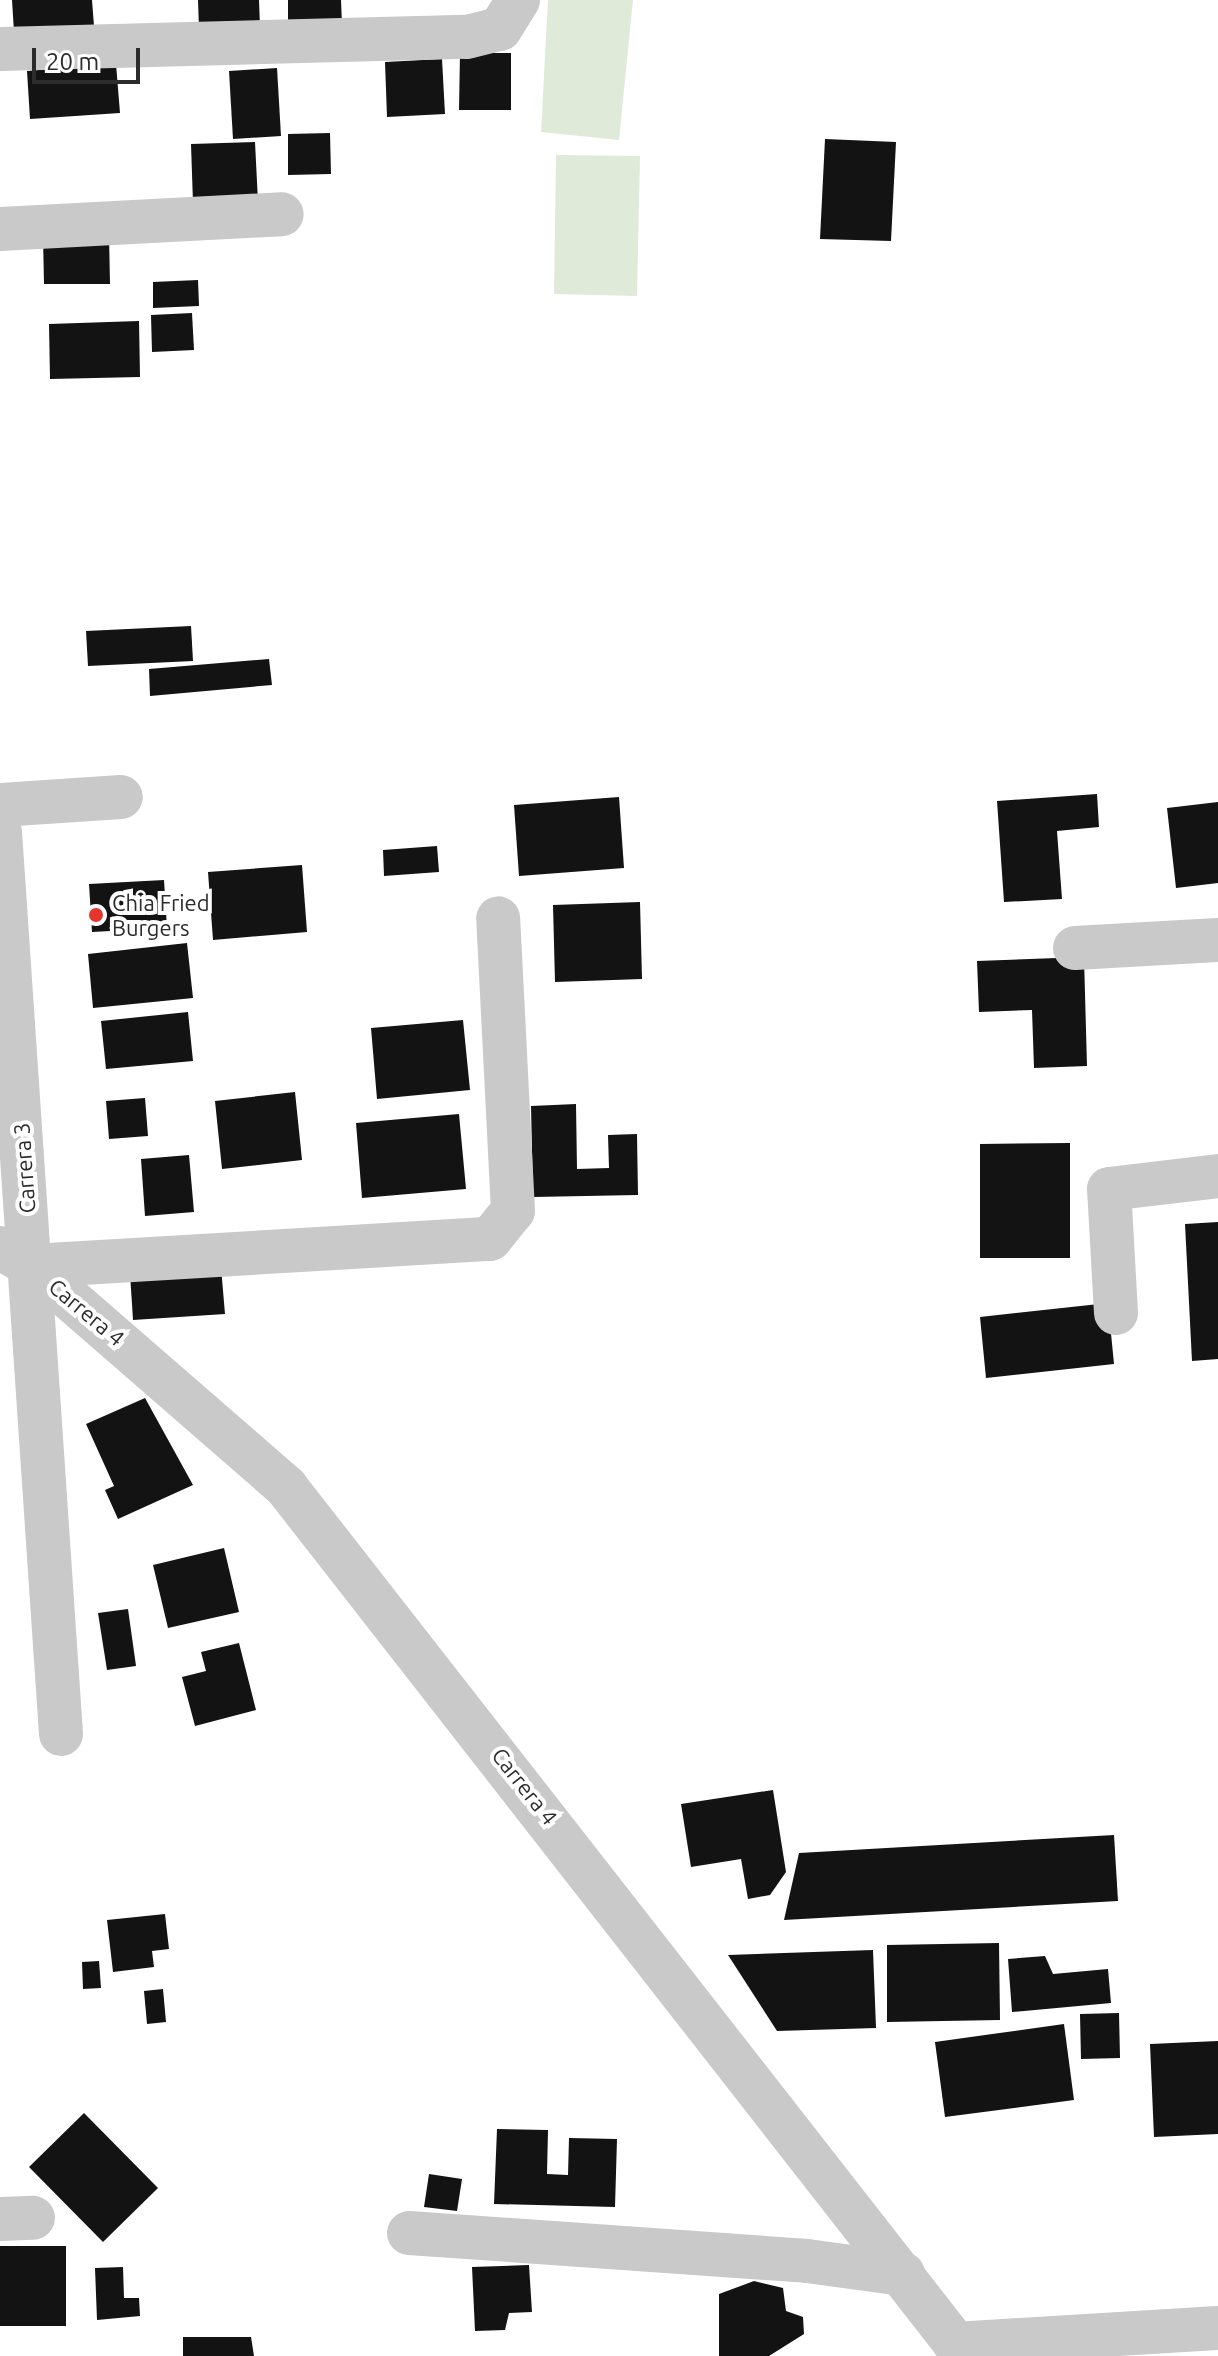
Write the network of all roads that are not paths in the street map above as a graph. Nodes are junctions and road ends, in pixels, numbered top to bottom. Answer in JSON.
{"nodes":[{"id":1,"x":518,"y":0,"type":"edge"},
{"id":2,"x":0,"y":49,"type":"edge"},
{"id":3,"x":282,"y":214,"type":"dead end"},
{"id":4,"x":0,"y":229,"type":"edge"},
{"id":5,"x":121,"y":797,"type":"dead end"},
{"id":6,"x":0,"y":805,"type":"edge"},
{"id":7,"x":0,"y":832,"type":"edge"},
{"id":8,"x":2,"y":890,"type":"edge"},
{"id":9,"x":498,"y":918,"type":"dead end"},
{"id":10,"x":1218,"y":940,"type":"edge"},
{"id":11,"x":1075,"y":948,"type":"dead end"},
{"id":12,"x":1218,"y":1176,"type":"edge"},
{"id":13,"x":16,"y":1257,"type":"edge"},
{"id":14,"x":1116,"y":1313,"type":"dead end"},
{"id":15,"x":61,"y":1734,"type":"dead end"},
{"id":16,"x":409,"y":2233,"type":"dead end"},
{"id":17,"x":903,"y":2274,"type":"junction"},
{"id":18,"x":1218,"y":2328,"type":"edge"},
{"id":19,"x":960,"y":2350,"type":"edge"}],
"edges":[{"from":1,"to":2,"type":"street"},
{"from":3,"to":4,"type":"street"},
{"from":5,"to":6,"type":"street"},
{"from":7,"to":8,"type":"street","name":"Carrera 3"},
{"from":8,"to":13,"type":"street","name":"Carrera 3"},
{"from":9,"to":13,"type":"street"},
{"from":10,"to":11,"type":"street"},
{"from":12,"to":14,"type":"street"},
{"from":13,"to":15,"type":"street","name":"Carrera 3"},
{"from":13,"to":17,"type":"street","name":"Carrera 4"},
{"from":16,"to":17,"type":"street"},
{"from":17,"to":19,"type":"street","name":"Carrera 4"},
{"from":18,"to":19,"type":"street"}]}
